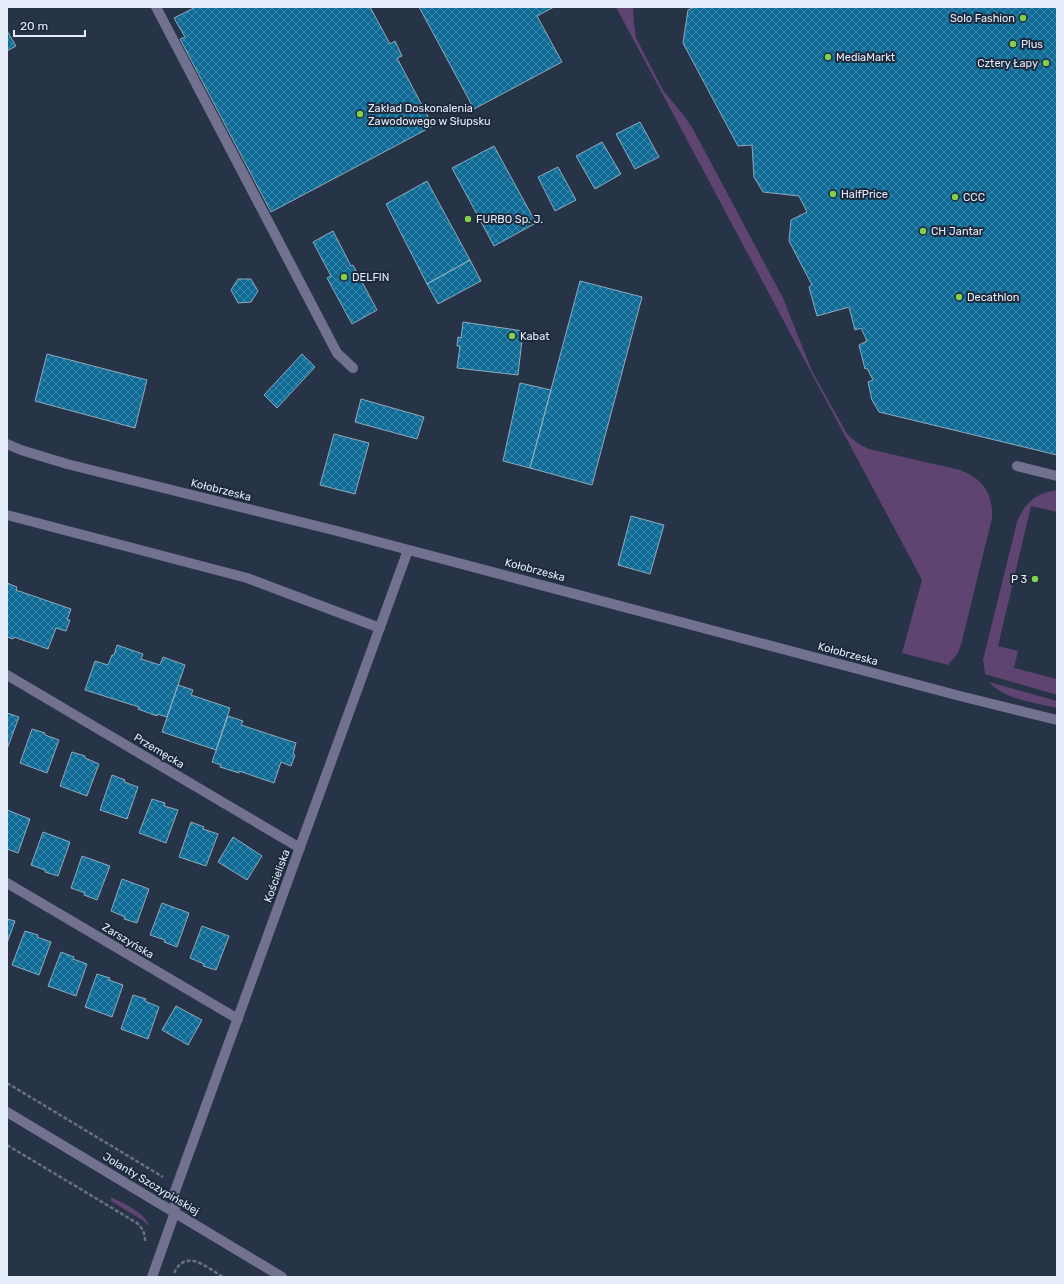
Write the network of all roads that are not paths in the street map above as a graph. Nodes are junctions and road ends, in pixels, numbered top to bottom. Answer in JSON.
{"nodes":[{"id":1,"x":156,"y":7,"type":"edge"},
{"id":2,"x":353,"y":368,"type":"dead end"},
{"id":3,"x":7,"y":444,"type":"edge"},
{"id":4,"x":1017,"y":466,"type":"dead end"},
{"id":5,"x":1057,"y":476,"type":"edge"},
{"id":6,"x":7,"y":515,"type":"edge"},
{"id":7,"x":408,"y":550,"type":"junction"},
{"id":8,"x":380,"y":628,"type":"junction"},
{"id":9,"x":7,"y":675,"type":"edge"},
{"id":10,"x":1057,"y":720,"type":"edge"},
{"id":11,"x":300,"y":848,"type":"junction"},
{"id":12,"x":7,"y":883,"type":"edge"},
{"id":13,"x":238,"y":1019,"type":"junction"},
{"id":14,"x":7,"y":1112,"type":"edge"},
{"id":15,"x":175,"y":1212,"type":"junction"},
{"id":16,"x":152,"y":1277,"type":"edge"},
{"id":17,"x":282,"y":1277,"type":"edge"}],
"edges":[{"from":1,"to":2,"type":"street"},
{"from":3,"to":7,"type":"street","name":"Kołobrzeska"},
{"from":4,"to":5,"type":"street"},
{"from":6,"to":8,"type":"street"},
{"from":7,"to":8,"type":"street","name":"Kościeliska"},
{"from":7,"to":10,"type":"street","name":"Kołobrzeska"},
{"from":8,"to":11,"type":"street","name":"Kościeliska"},
{"from":9,"to":11,"type":"street","name":"Przemęcka"},
{"from":11,"to":13,"type":"street","name":"Kościeliska"},
{"from":12,"to":13,"type":"street","name":"Zarszyńska"},
{"from":13,"to":15,"type":"street","name":"Kościeliska"},
{"from":14,"to":15,"type":"street","name":"Jolanty Szczypińskiej"},
{"from":15,"to":16,"type":"street","name":"Kościeliska"},
{"from":15,"to":17,"type":"street","name":"Jolanty Szczypińskiej"}]}
